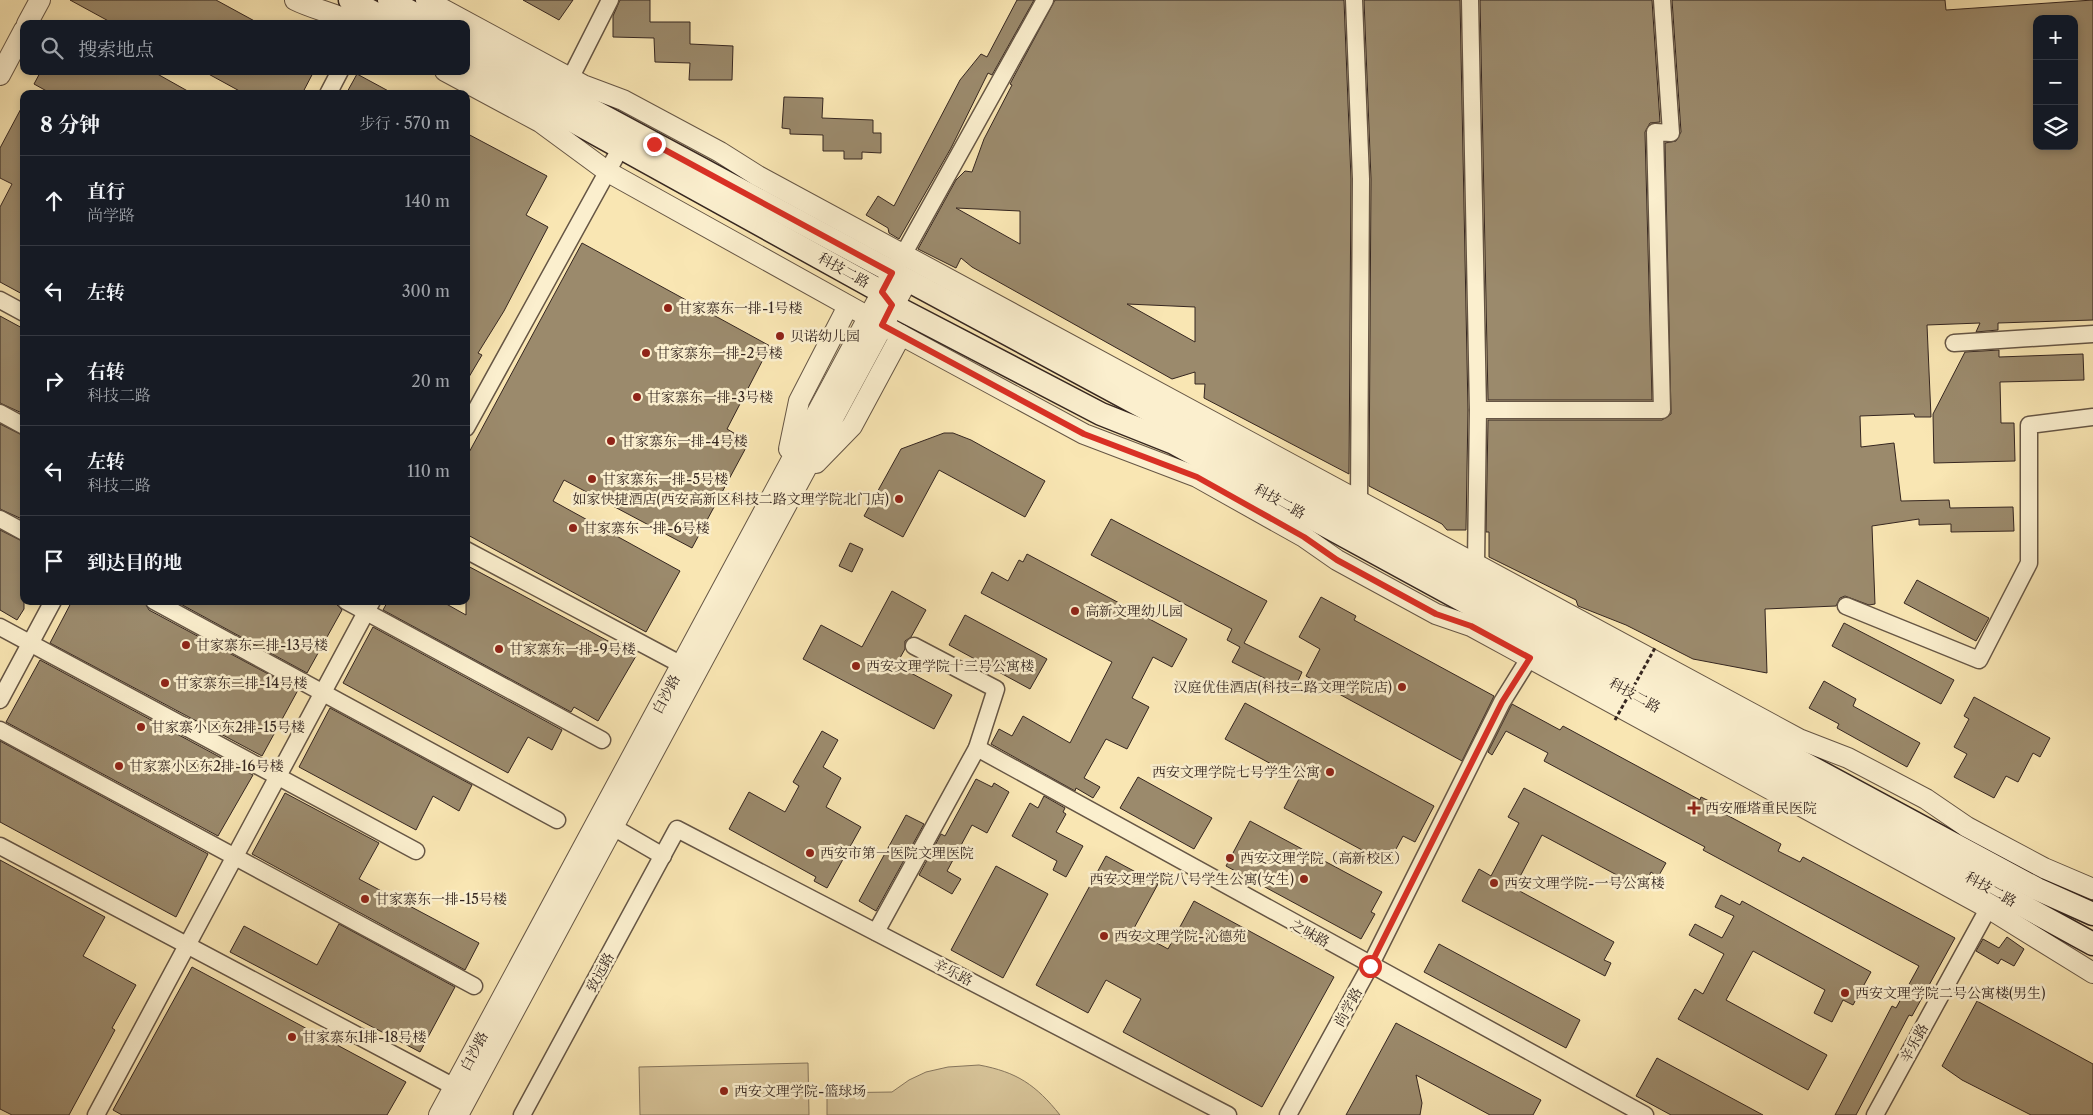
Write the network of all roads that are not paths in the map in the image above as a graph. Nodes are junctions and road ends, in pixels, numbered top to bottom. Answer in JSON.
{"nodes":[{"id":1,"x":40,"y":0,"type":"edge"},
{"id":2,"x":295,"y":0,"type":"edge"},
{"id":3,"x":350,"y":0,"type":"edge"},
{"id":4,"x":389,"y":0,"type":"edge"},
{"id":5,"x":426,"y":0,"type":"edge"},
{"id":6,"x":610,"y":0,"type":"edge"},
{"id":7,"x":1045,"y":0,"type":"edge"},
{"id":8,"x":1354,"y":0,"type":"edge"},
{"id":9,"x":1470,"y":0,"type":"edge"},
{"id":10,"x":1662,"y":0,"type":"edge"},
{"id":11,"x":29,"y":20,"type":"edge"},
{"id":12,"x":349,"y":20,"type":"edge"},
{"id":13,"x":387,"y":20,"type":"edge"},
{"id":14,"x":426,"y":20,"type":"edge"},
{"id":15,"x":462,"y":20,"type":"edge"},
{"id":16,"x":470,"y":24,"type":"edge"},
{"id":17,"x":20,"y":38,"type":"edge"},
{"id":18,"x":470,"y":44,"type":"edge"},
{"id":19,"x":470,"y":64,"type":"edge"},
{"id":20,"x":0,"y":75,"type":"edge"},
{"id":21,"x":338,"y":75,"type":"edge"},
{"id":22,"x":452,"y":75,"type":"edge"},
{"id":23,"x":570,"y":79,"type":"junction"},
{"id":24,"x":330,"y":90,"type":"edge"},
{"id":25,"x":621,"y":147,"type":"junction"},
{"id":26,"x":608,"y":172,"type":"junction"},
{"id":27,"x":896,"y":281,"type":"junction"},
{"id":28,"x":0,"y":300,"type":"edge"},
{"id":29,"x":848,"y":306,"type":"junction"},
{"id":30,"x":20,"y":311,"type":"edge"},
{"id":31,"x":875,"y":321,"type":"junction"},
{"id":32,"x":2093,"y":334,"type":"edge"},
{"id":33,"x":901,"y":335,"type":"junction"},
{"id":34,"x":1954,"y":343,"type":"dead end"},
{"id":35,"x":1478,"y":410,"type":"junction"},
{"id":36,"x":0,"y":413,"type":"edge"},
{"id":37,"x":2093,"y":417,"type":"edge"},
{"id":38,"x":470,"y":421,"type":"edge"},
{"id":39,"x":20,"y":424,"type":"edge"},
{"id":40,"x":791,"y":476,"type":"junction"},
{"id":41,"x":1360,"y":501,"type":"junction"},
{"id":42,"x":0,"y":519,"type":"edge"},
{"id":43,"x":20,"y":530,"type":"edge"},
{"id":44,"x":470,"y":552,"type":"edge"},
{"id":45,"x":1476,"y":564,"type":"junction"},
{"id":46,"x":51,"y":605,"type":"edge"},
{"id":47,"x":161,"y":605,"type":"edge"},
{"id":48,"x":1846,"y":606,"type":"dead end"},
{"id":49,"x":369,"y":607,"type":"edge"},
{"id":50,"x":0,"y":627,"type":"edge"},
{"id":51,"x":30,"y":643,"type":"junction"},
{"id":52,"x":914,"y":646,"type":"dead end"},
{"id":53,"x":1530,"y":658,"type":"junction"},
{"id":54,"x":682,"y":665,"type":"junction"},
{"id":55,"x":324,"y":692,"type":"junction"},
{"id":56,"x":0,"y":700,"type":"edge"},
{"id":57,"x":0,"y":730,"type":"edge"},
{"id":58,"x":602,"y":740,"type":"dead end"},
{"id":59,"x":977,"y":748,"type":"junction"},
{"id":60,"x":278,"y":776,"type":"junction"},
{"id":61,"x":557,"y":820,"type":"dead end"},
{"id":62,"x":612,"y":827,"type":"junction"},
{"id":63,"x":677,"y":828,"type":"joint"},
{"id":64,"x":0,"y":846,"type":"edge"},
{"id":65,"x":416,"y":851,"type":"dead end"},
{"id":66,"x":663,"y":856,"type":"junction"},
{"id":67,"x":234,"y":858,"type":"junction"},
{"id":68,"x":2093,"y":889,"type":"edge"},
{"id":69,"x":1993,"y":900,"type":"junction"},
{"id":70,"x":2093,"y":914,"type":"edge"},
{"id":71,"x":876,"y":932,"type":"junction"},
{"id":72,"x":2093,"y":944,"type":"edge"},
{"id":73,"x":187,"y":946,"type":"junction"},
{"id":74,"x":1370,"y":966,"type":"junction"},
{"id":75,"x":2093,"y":973,"type":"edge"},
{"id":76,"x":474,"y":986,"type":"dead end"},
{"id":77,"x":462,"y":1091,"type":"junction"},
{"id":78,"x":96,"y":1115,"type":"edge"},
{"id":79,"x":439,"y":1115,"type":"edge"},
{"id":80,"x":458,"y":1115,"type":"edge"},
{"id":81,"x":522,"y":1115,"type":"edge"},
{"id":82,"x":1228,"y":1115,"type":"edge"},
{"id":83,"x":1288,"y":1115,"type":"edge"},
{"id":84,"x":1645,"y":1115,"type":"edge"},
{"id":85,"x":1875,"y":1115,"type":"edge"}],
"edges":[{"from":1,"to":11,"type":"street"},
{"from":2,"to":12,"type":"street"},
{"from":3,"to":13,"type":"main road"},
{"from":4,"to":14,"type":"main road"},
{"from":5,"to":15,"type":"street"},
{"from":6,"to":23,"type":"street"},
{"from":7,"to":27,"type":"street"},
{"from":8,"to":41,"type":"street"},
{"from":9,"to":35,"type":"street"},
{"from":10,"to":35,"type":"street"},
{"from":16,"to":23,"type":"street"},
{"from":17,"to":20,"type":"street"},
{"from":18,"to":27,"type":"main road","name":"科技二路"},
{"from":19,"to":25,"type":"main road","name":"科技二路"},
{"from":21,"to":24,"type":"street"},
{"from":22,"to":26,"type":"street"},
{"from":23,"to":27,"type":"street"},
{"from":25,"to":26,"type":"street"},
{"from":25,"to":27,"type":"main road","name":"科技二路"},
{"from":26,"to":29,"type":"street"},
{"from":26,"to":38,"type":"street"},
{"from":27,"to":31,"type":"street","name":"白沙路"},
{"from":27,"to":41,"type":"street"},
{"from":27,"to":69,"type":"main road","name":"科技二路"},
{"from":27,"to":70,"type":"main road","name":"科技二路"},
{"from":28,"to":30,"type":"street"},
{"from":29,"to":31,"type":"street"},
{"from":29,"to":40,"type":"street"},
{"from":31,"to":33,"type":"street"},
{"from":31,"to":40,"type":"street","name":"白沙路"},
{"from":32,"to":34,"type":"street"},
{"from":33,"to":40,"type":"street"},
{"from":33,"to":53,"type":"street"},
{"from":35,"to":45,"type":"street"},
{"from":36,"to":39,"type":"street"},
{"from":37,"to":48,"type":"street"},
{"from":40,"to":54,"type":"street","name":"白沙路"},
{"from":40,"to":62,"type":"street","name":"白沙路"},
{"from":41,"to":45,"type":"street"},
{"from":42,"to":43,"type":"street"},
{"from":44,"to":54,"type":"street"},
{"from":45,"to":68,"type":"street"},
{"from":46,"to":51,"type":"street"},
{"from":47,"to":55,"type":"street"},
{"from":49,"to":55,"type":"street"},
{"from":49,"to":58,"type":"street"},
{"from":50,"to":51,"type":"street"},
{"from":51,"to":56,"type":"street"},
{"from":51,"to":60,"type":"street"},
{"from":52,"to":59,"type":"street"},
{"from":53,"to":69,"type":"street"},
{"from":53,"to":74,"type":"street","name":"尚学路"},
{"from":54,"to":77,"type":"street","name":"白沙路"},
{"from":55,"to":60,"type":"street"},
{"from":55,"to":61,"type":"street"},
{"from":57,"to":67,"type":"street"},
{"from":59,"to":71,"type":"street"},
{"from":59,"to":74,"type":"street","name":"之味路"},
{"from":60,"to":65,"type":"street"},
{"from":60,"to":67,"type":"street"},
{"from":62,"to":66,"type":"street"},
{"from":62,"to":77,"type":"street","name":"白沙路"},
{"from":63,"to":66,"type":"street","name":"致远路"},
{"from":63,"to":71,"type":"street","name":"辛乐路"},
{"from":64,"to":73,"type":"street"},
{"from":66,"to":81,"type":"street","name":"致远路"},
{"from":67,"to":73,"type":"street"},
{"from":67,"to":76,"type":"street"},
{"from":69,"to":72,"type":"main road","name":"科技二路"},
{"from":69,"to":75,"type":"street"},
{"from":69,"to":85,"type":"street","name":"辛乐路"},
{"from":71,"to":82,"type":"street","name":"辛乐路"},
{"from":73,"to":77,"type":"street"},
{"from":73,"to":78,"type":"street"},
{"from":74,"to":83,"type":"street","name":"尚学路"},
{"from":74,"to":84,"type":"street","name":"之味路"},
{"from":77,"to":79,"type":"street","name":"白沙路"},
{"from":77,"to":80,"type":"street","name":"白沙路"}]}
